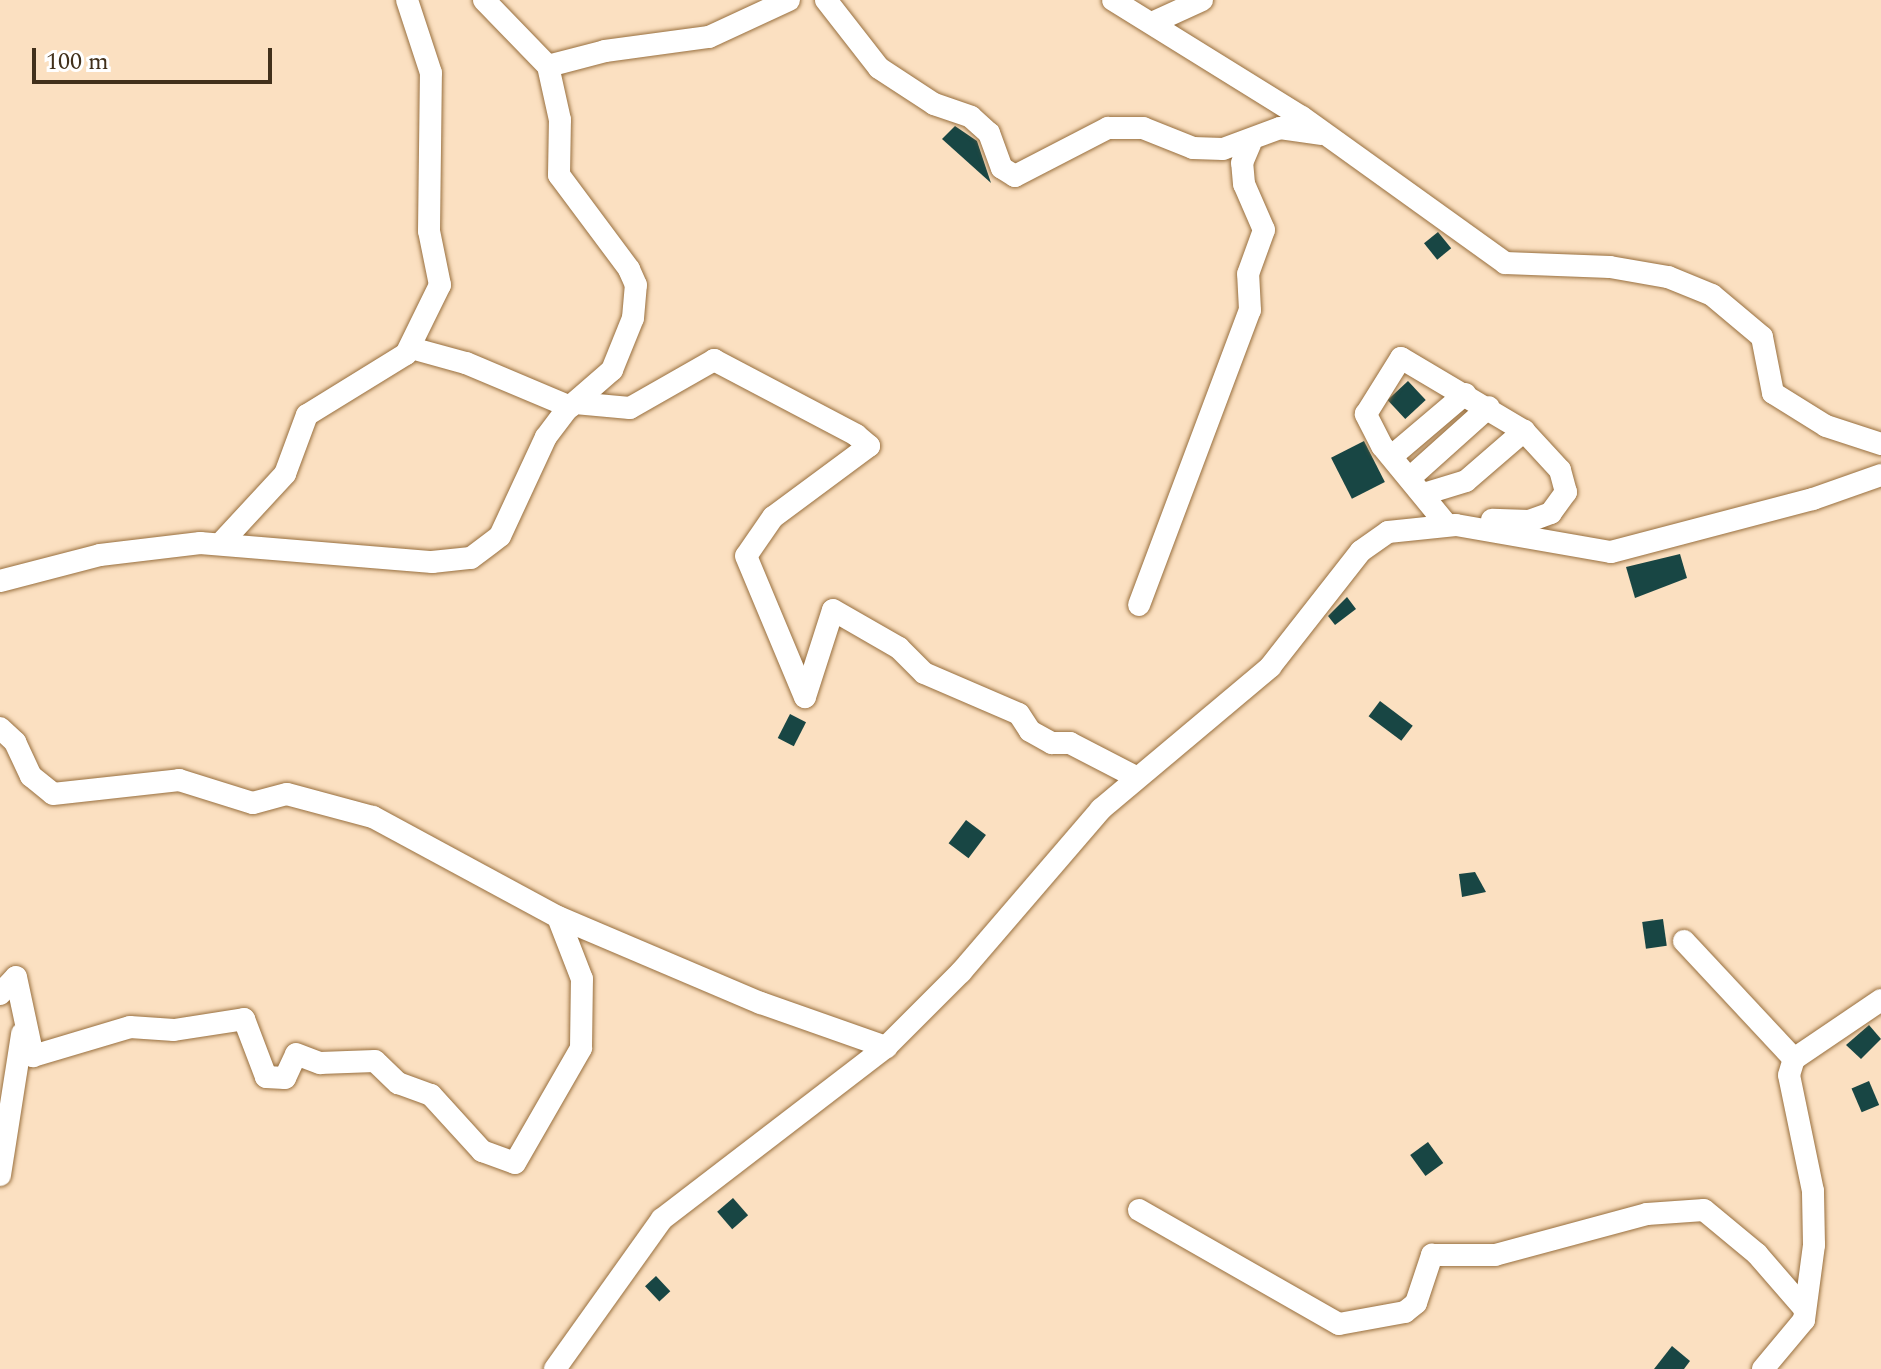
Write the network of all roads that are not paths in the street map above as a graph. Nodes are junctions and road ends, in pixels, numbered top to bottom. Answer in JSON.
{"nodes":[{"id":1,"x":407,"y":0,"type":"edge"},
{"id":2,"x":484,"y":0,"type":"edge"},
{"id":3,"x":789,"y":0,"type":"edge"},
{"id":4,"x":826,"y":0,"type":"edge"},
{"id":5,"x":1113,"y":0,"type":"edge"},
{"id":6,"x":1202,"y":0,"type":"edge"},
{"id":7,"x":1154,"y":22,"type":"junction"},
{"id":8,"x":548,"y":66,"type":"junction"},
{"id":9,"x":1326,"y":134,"type":"junction"},
{"id":10,"x":1250,"y":144,"type":"junction"},
{"id":11,"x":411,"y":348,"type":"junction"},
{"id":12,"x":1465,"y":394,"type":"junction"},
{"id":13,"x":573,"y":405,"type":"junction"},
{"id":14,"x":1489,"y":407,"type":"junction"},
{"id":15,"x":1524,"y":431,"type":"junction"},
{"id":16,"x":1881,"y":444,"type":"edge"},
{"id":17,"x":1392,"y":456,"type":"junction"},
{"id":18,"x":1881,"y":475,"type":"edge"},
{"id":19,"x":1419,"y":485,"type":"junction"},
{"id":20,"x":1452,"y":525,"type":"junction"},
{"id":21,"x":222,"y":542,"type":"junction"},
{"id":22,"x":0,"y":581,"type":"edge"},
{"id":23,"x":1139,"y":605,"type":"dead end"},
{"id":24,"x":0,"y":728,"type":"edge"},
{"id":25,"x":1136,"y":777,"type":"junction"},
{"id":26,"x":558,"y":917,"type":"junction"},
{"id":27,"x":1684,"y":941,"type":"dead end"},
{"id":28,"x":16,"y":977,"type":"junction"},
{"id":29,"x":0,"y":994,"type":"edge"},
{"id":30,"x":1881,"y":1000,"type":"edge"},
{"id":31,"x":886,"y":1047,"type":"junction"},
{"id":32,"x":1794,"y":1059,"type":"junction"},
{"id":33,"x":0,"y":1175,"type":"edge"},
{"id":34,"x":1139,"y":1210,"type":"dead end"},
{"id":35,"x":1802,"y":1306,"type":"junction"},
{"id":36,"x":555,"y":1369,"type":"edge"},
{"id":37,"x":1763,"y":1369,"type":"edge"}],
"edges":[{"from":1,"to":11,"type":"street"},
{"from":2,"to":8,"type":"street"},
{"from":3,"to":8,"type":"street"},
{"from":4,"to":10,"type":"street"},
{"from":5,"to":7,"type":"street"},
{"from":6,"to":7,"type":"street"},
{"from":7,"to":9,"type":"street"},
{"from":8,"to":13,"type":"street"},
{"from":9,"to":10,"type":"street"},
{"from":9,"to":16,"type":"street"},
{"from":10,"to":23,"type":"street"},
{"from":11,"to":13,"type":"street"},
{"from":11,"to":21,"type":"street"},
{"from":12,"to":14,"type":"street"},
{"from":12,"to":17,"type":"street"},
{"from":12,"to":17,"type":"street"},
{"from":13,"to":21,"type":"street"},
{"from":13,"to":25,"type":"street"},
{"from":14,"to":15,"type":"street"},
{"from":14,"to":19,"type":"street"},
{"from":15,"to":19,"type":"street"},
{"from":15,"to":20,"type":"street"},
{"from":17,"to":19,"type":"street"},
{"from":18,"to":20,"type":"street"},
{"from":19,"to":20,"type":"street"},
{"from":20,"to":25,"type":"street"},
{"from":21,"to":22,"type":"street"},
{"from":24,"to":26,"type":"street"},
{"from":25,"to":31,"type":"street"},
{"from":26,"to":28,"type":"street"},
{"from":26,"to":31,"type":"street"},
{"from":27,"to":32,"type":"street"},
{"from":28,"to":29,"type":"street"},
{"from":28,"to":33,"type":"street"},
{"from":30,"to":32,"type":"street"},
{"from":31,"to":36,"type":"street"},
{"from":32,"to":35,"type":"street"},
{"from":34,"to":35,"type":"street"},
{"from":35,"to":37,"type":"street"}]}
